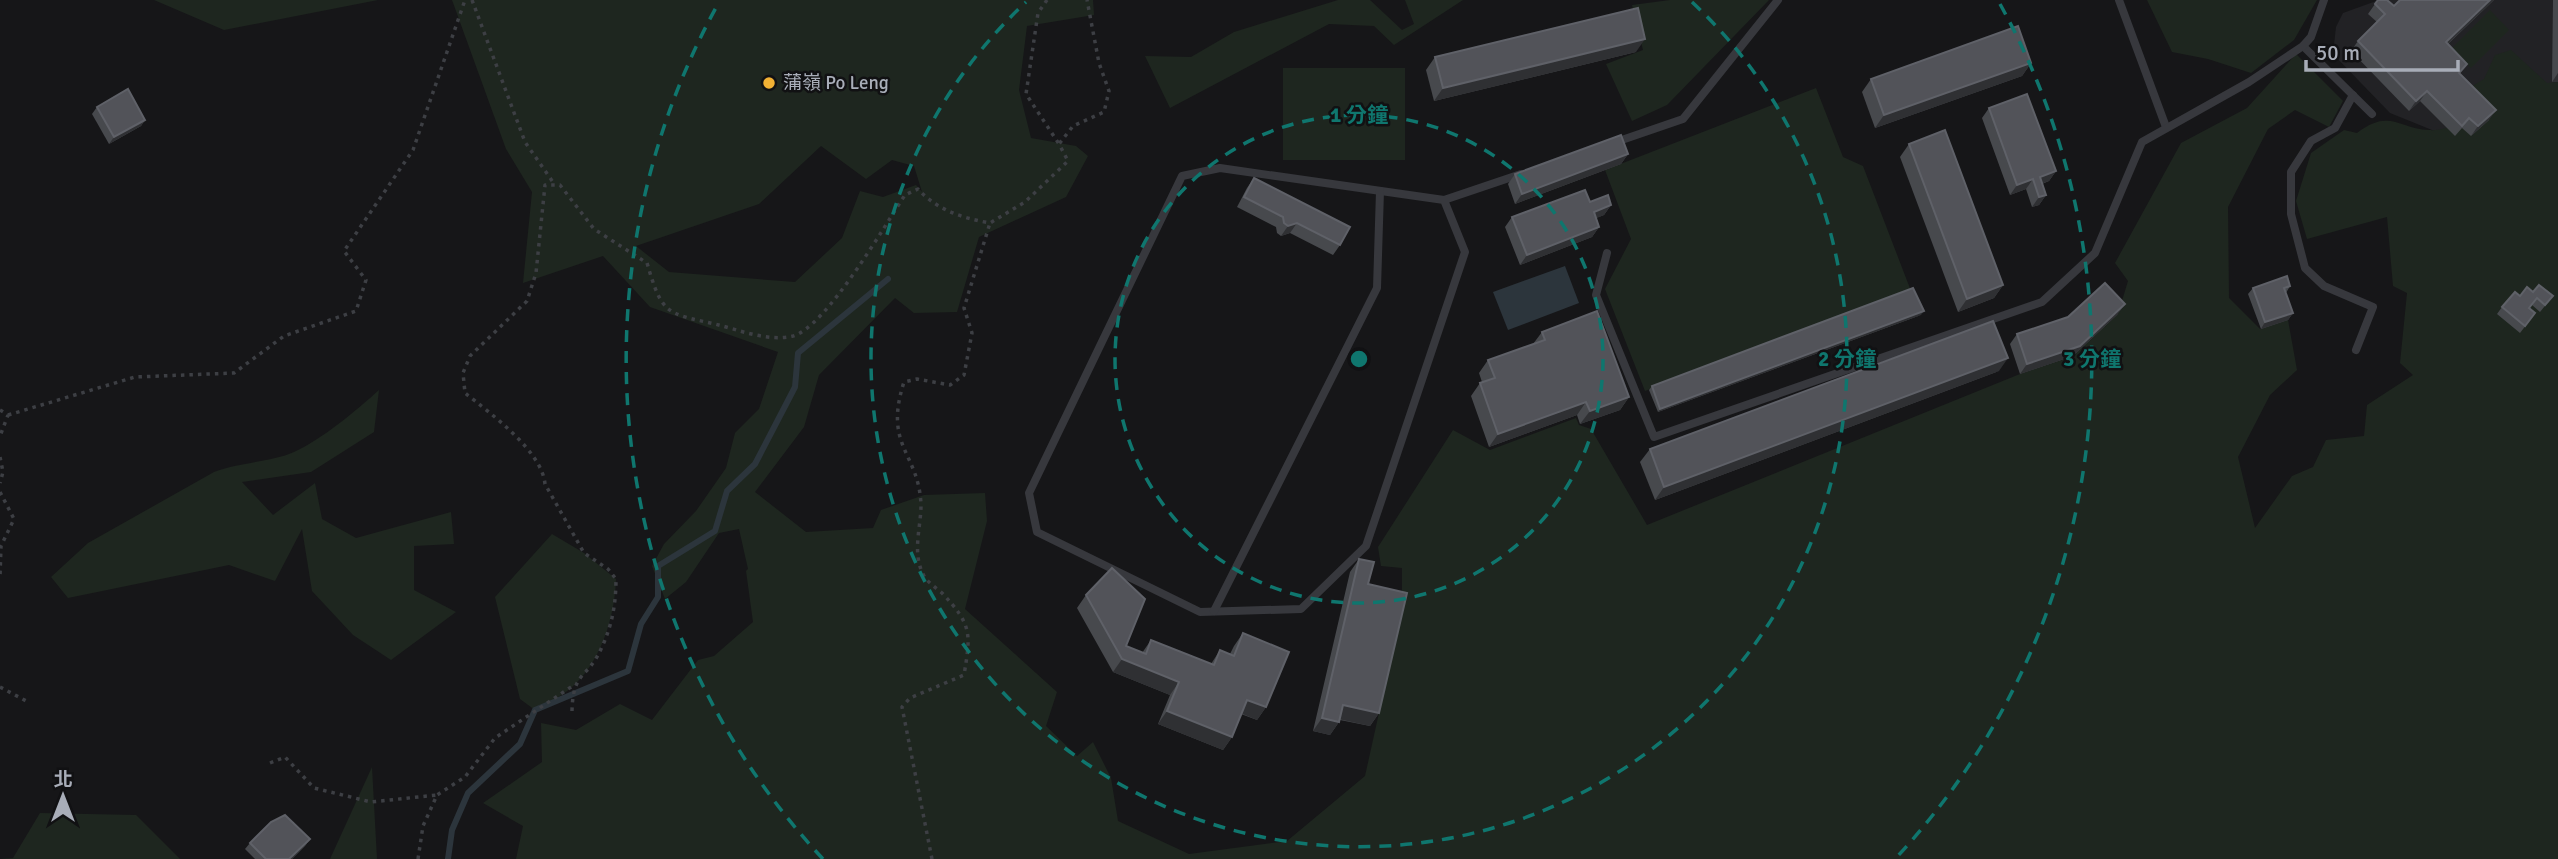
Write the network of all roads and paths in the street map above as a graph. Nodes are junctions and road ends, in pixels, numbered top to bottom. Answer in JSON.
{"nodes":[{"id":1,"x":465,"y":0,"type":"edge"},
{"id":2,"x":472,"y":0,"type":"edge"},
{"id":3,"x":1047,"y":0,"type":"edge"},
{"id":4,"x":1087,"y":0,"type":"edge"},
{"id":5,"x":1778,"y":0,"type":"edge"},
{"id":6,"x":2119,"y":0,"type":"edge"},
{"id":7,"x":2324,"y":0,"type":"edge"},
{"id":8,"x":2303,"y":46,"type":"junction"},
{"id":9,"x":2353,"y":95,"type":"junction"},
{"id":10,"x":2372,"y":114,"type":"dead end"},
{"id":11,"x":2166,"y":127,"type":"junction"},
{"id":12,"x":1059,"y":144,"type":"junction"},
{"id":13,"x":1605,"y":146,"type":"edge"},
{"id":14,"x":1527,"y":172,"type":"edge"},
{"id":15,"x":555,"y":185,"type":"junction"},
{"id":16,"x":1380,"y":191,"type":"junction"},
{"id":17,"x":1444,"y":200,"type":"junction"},
{"id":18,"x":990,"y":223,"type":"junction"},
{"id":19,"x":1607,"y":253,"type":"dead end"},
{"id":20,"x":2356,"y":350,"type":"dead end"},
{"id":21,"x":0,"y":410,"type":"edge"},
{"id":22,"x":8,"y":415,"type":"junction"},
{"id":23,"x":0,"y":436,"type":"edge"},
{"id":24,"x":0,"y":457,"type":"edge"},
{"id":25,"x":0,"y":484,"type":"edge"},
{"id":26,"x":0,"y":492,"type":"edge"},
{"id":27,"x":0,"y":577,"type":"edge"},
{"id":28,"x":1214,"y":611,"type":"junction"},
{"id":29,"x":575,"y":683,"type":"junction"},
{"id":30,"x":0,"y":687,"type":"edge"},
{"id":31,"x":30,"y":703,"type":"dead end"},
{"id":32,"x":572,"y":712,"type":"dead end"},
{"id":33,"x":270,"y":763,"type":"dead end"},
{"id":34,"x":437,"y":795,"type":"junction"},
{"id":35,"x":418,"y":859,"type":"edge"},
{"id":36,"x":932,"y":859,"type":"edge"}],
"edges":[{"from":1,"to":22,"type":"path"},
{"from":2,"to":15,"type":"path"},
{"from":3,"to":12,"type":"path"},
{"from":4,"to":12,"type":"path"},
{"from":5,"to":13,"type":"lane"},
{"from":6,"to":11,"type":"lane"},
{"from":7,"to":8,"type":"lane"},
{"from":8,"to":9,"type":"lane"},
{"from":8,"to":11,"type":"lane"},
{"from":9,"to":10,"type":"lane"},
{"from":9,"to":20,"type":"lane"},
{"from":11,"to":19,"type":"lane"},
{"from":12,"to":18,"type":"path"},
{"from":14,"to":17,"type":"lane"},
{"from":15,"to":18,"type":"path"},
{"from":15,"to":29,"type":"path"},
{"from":16,"to":17,"type":"lane"},
{"from":16,"to":28,"type":"lane"},
{"from":16,"to":28,"type":"lane"},
{"from":17,"to":28,"type":"lane"},
{"from":18,"to":36,"type":"path"},
{"from":21,"to":22,"type":"path"},
{"from":22,"to":23,"type":"path"},
{"from":24,"to":25,"type":"path"},
{"from":26,"to":27,"type":"path"},
{"from":29,"to":32,"type":"path"},
{"from":29,"to":34,"type":"path"},
{"from":30,"to":31,"type":"path"},
{"from":33,"to":34,"type":"path"},
{"from":34,"to":35,"type":"path"}]}
